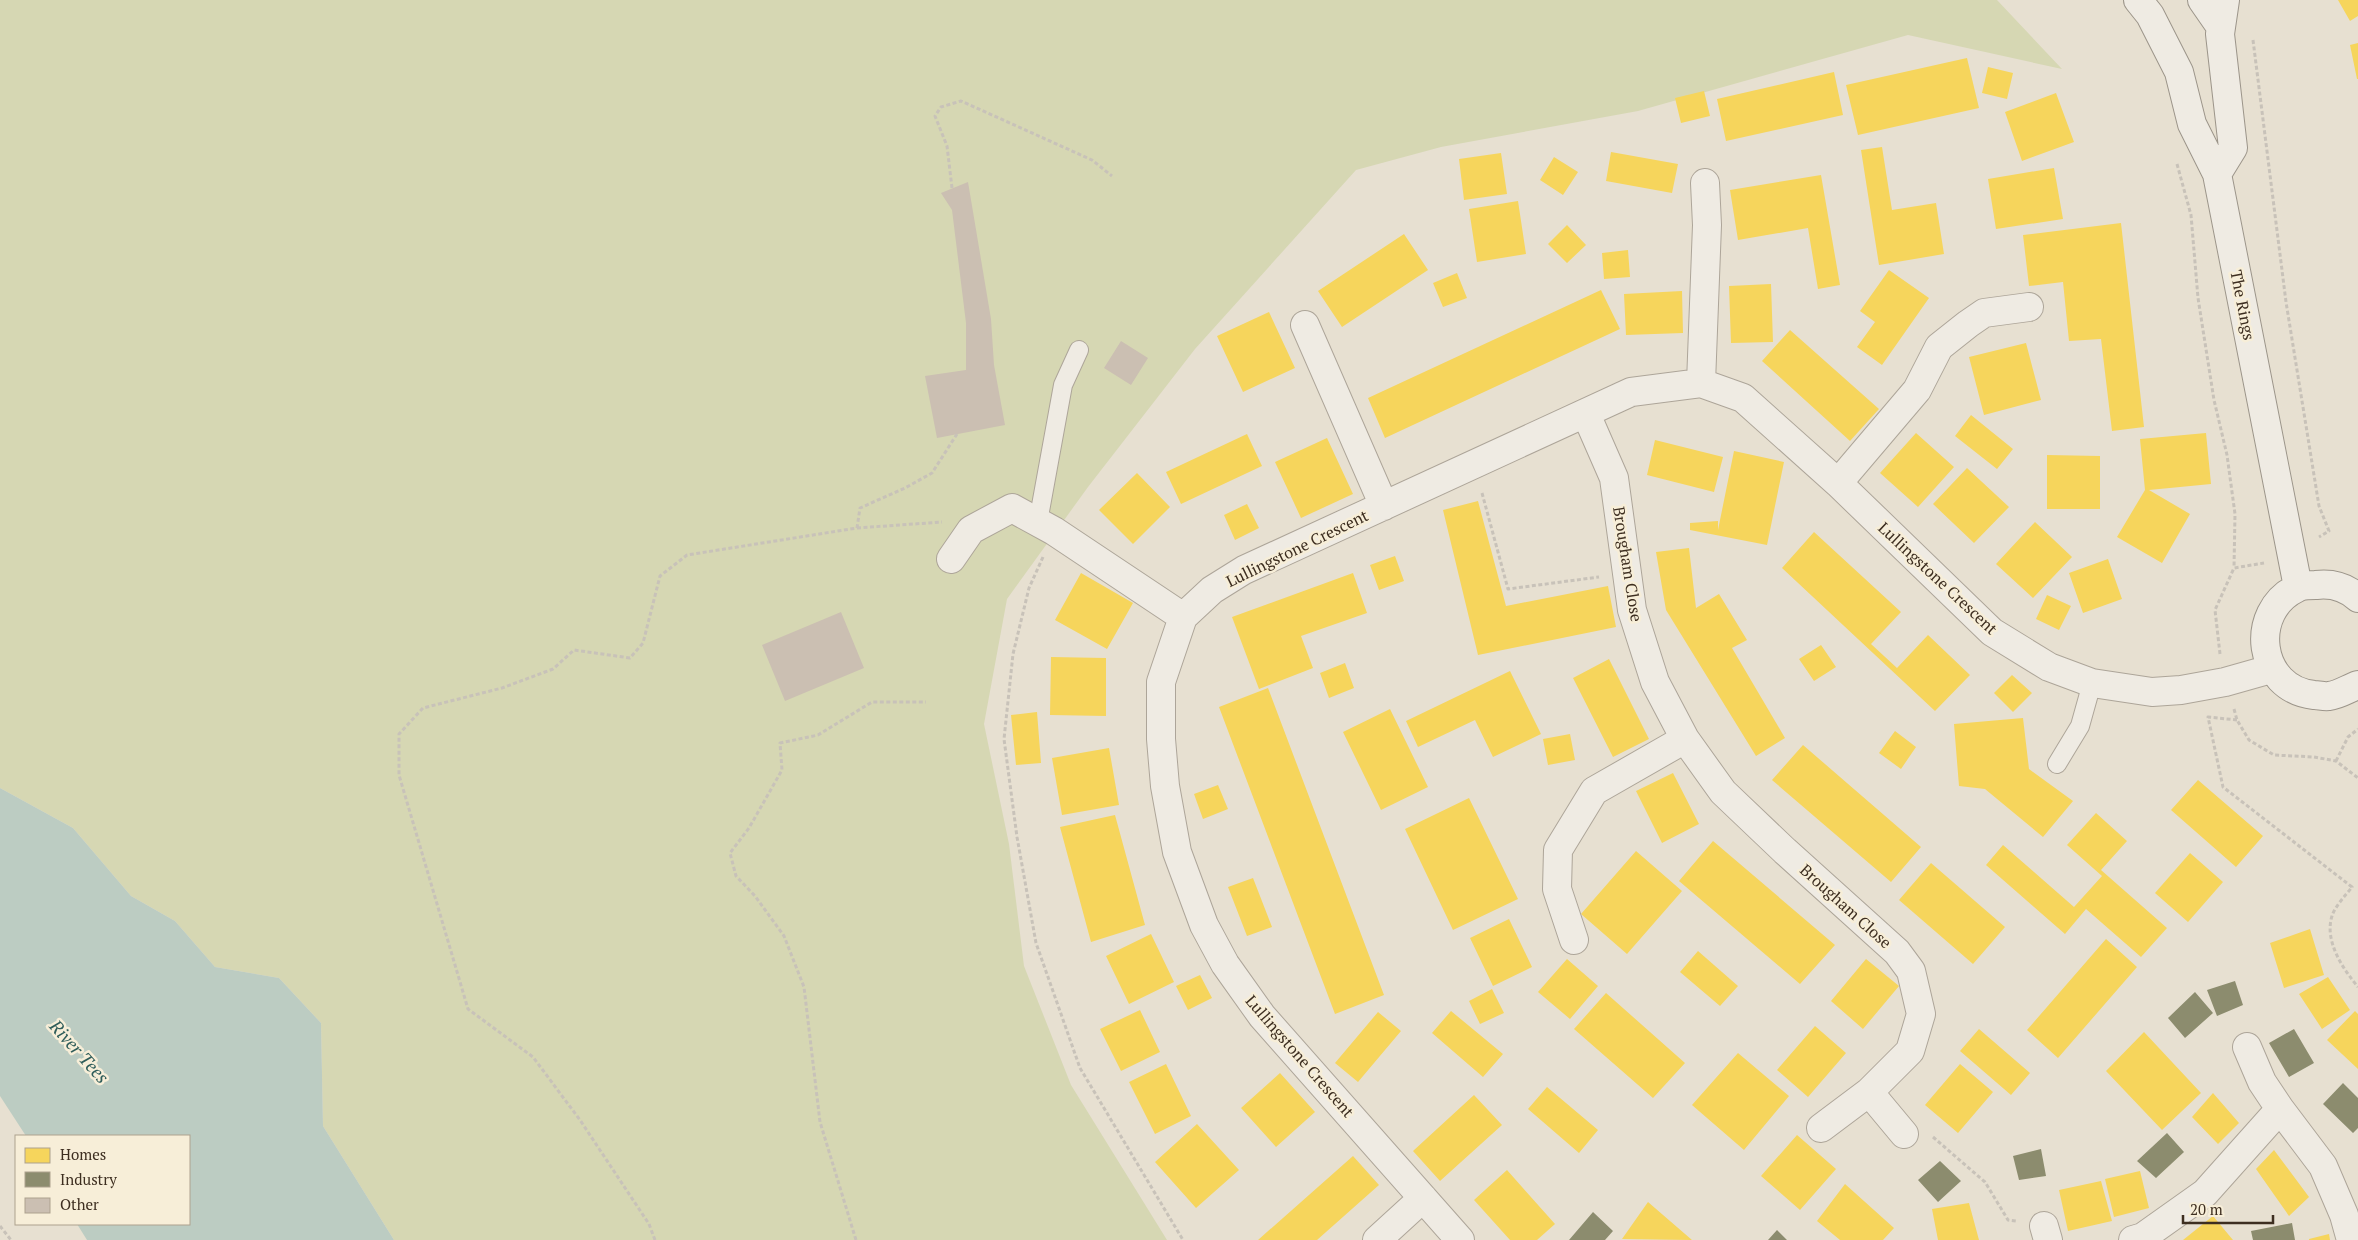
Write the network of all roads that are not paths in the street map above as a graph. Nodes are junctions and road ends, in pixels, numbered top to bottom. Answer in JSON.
{"nodes":[{"id":1,"x":2138,"y":0,"type":"edge"},
{"id":2,"x":2202,"y":0,"type":"edge"},
{"id":3,"x":2223,"y":13,"type":"edge"},
{"id":4,"x":2217,"y":174,"type":"junction"},
{"id":5,"x":1705,"y":183,"type":"dead end"},
{"id":6,"x":2029,"y":307,"type":"dead end"},
{"id":7,"x":1305,"y":325,"type":"dead end"},
{"id":8,"x":1079,"y":350,"type":"dead end"},
{"id":9,"x":1701,"y":383,"type":"junction"},
{"id":10,"x":1586,"y":414,"type":"junction"},
{"id":11,"x":1838,"y":484,"type":"junction"},
{"id":12,"x":1384,"y":506,"type":"junction"},
{"id":13,"x":1046,"y":526,"type":"junction"},
{"id":14,"x":952,"y":559,"type":"dead end"},
{"id":15,"x":2298,"y":587,"type":"junction"},
{"id":16,"x":2355,"y":592,"type":"edge"},
{"id":17,"x":1183,"y":617,"type":"junction"},
{"id":18,"x":2271,"y":669,"type":"junction"},
{"id":19,"x":2092,"y":683,"type":"junction"},
{"id":20,"x":2358,"y":685,"type":"edge"},
{"id":21,"x":1685,"y":739,"type":"junction"},
{"id":22,"x":2057,"y":764,"type":"dead end"},
{"id":23,"x":1574,"y":940,"type":"dead end"},
{"id":24,"x":2247,"y":1047,"type":"dead end"},
{"id":25,"x":1869,"y":1092,"type":"junction"},
{"id":26,"x":2280,"y":1109,"type":"junction"},
{"id":27,"x":1821,"y":1128,"type":"dead end"},
{"id":28,"x":1904,"y":1134,"type":"road end"},
{"id":29,"x":1423,"y":1198,"type":"junction"},
{"id":30,"x":1377,"y":1240,"type":"edge"},
{"id":31,"x":1460,"y":1240,"type":"edge"},
{"id":32,"x":2133,"y":1240,"type":"edge"},
{"id":33,"x":2351,"y":1240,"type":"edge"}],
"edges":[{"from":1,"to":4,"type":"street","name":"The Rings"},
{"from":2,"to":3,"type":"street"},
{"from":3,"to":4,"type":"street"},
{"from":4,"to":15,"type":"street","name":"The Rings"},
{"from":5,"to":9,"type":"street"},
{"from":6,"to":11,"type":"street"},
{"from":7,"to":12,"type":"street"},
{"from":8,"to":13,"type":"lane"},
{"from":9,"to":10,"type":"street","name":"Lullingstone Crescent"},
{"from":9,"to":11,"type":"street","name":"Lullingstone Crescent"},
{"from":10,"to":12,"type":"street","name":"Lullingstone Crescent"},
{"from":10,"to":21,"type":"street","name":"Brougham Close"},
{"from":11,"to":19,"type":"street","name":"Lullingstone Crescent"},
{"from":12,"to":17,"type":"street","name":"Lullingstone Crescent"},
{"from":13,"to":14,"type":"street"},
{"from":13,"to":17,"type":"street"},
{"from":15,"to":16,"type":"street"},
{"from":15,"to":18,"type":"street"},
{"from":17,"to":29,"type":"street","name":"Lullingstone Crescent"},
{"from":18,"to":19,"type":"street","name":"Lullingstone Crescent"},
{"from":18,"to":20,"type":"street"},
{"from":19,"to":22,"type":"lane"},
{"from":21,"to":23,"type":"street"},
{"from":21,"to":25,"type":"street","name":"Brougham Close"},
{"from":24,"to":26,"type":"street"},
{"from":25,"to":27,"type":"street","name":"Brougham Close"},
{"from":25,"to":28,"type":"street"},
{"from":26,"to":32,"type":"street"},
{"from":26,"to":33,"type":"street"},
{"from":29,"to":30,"type":"street"},
{"from":29,"to":31,"type":"street","name":"Lullingstone Crescent"}]}
